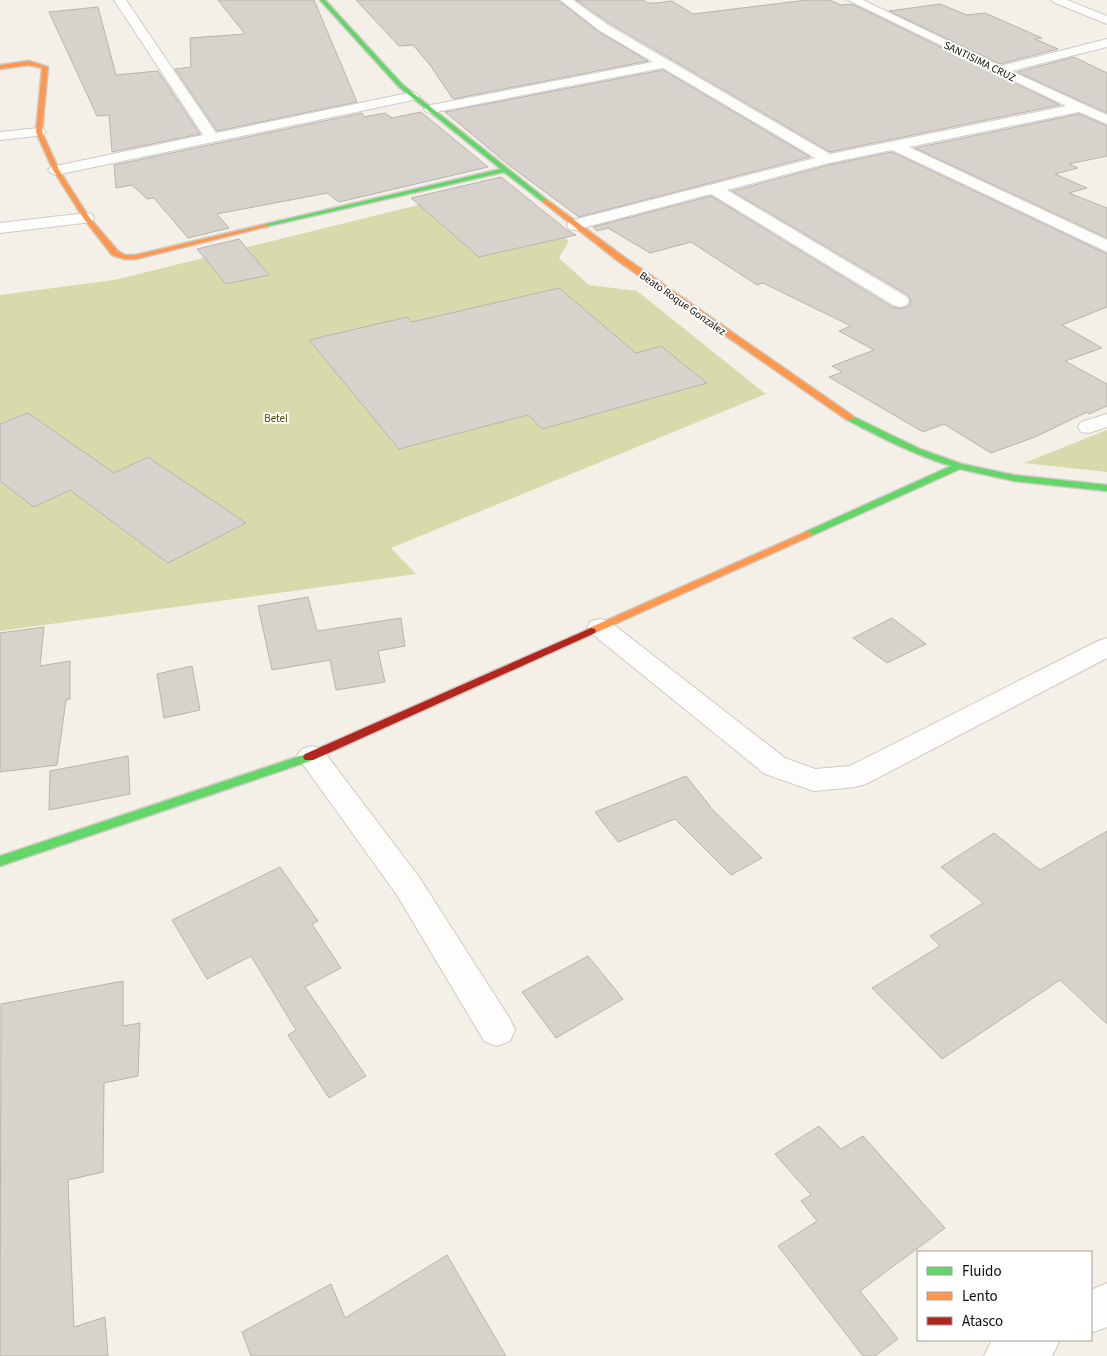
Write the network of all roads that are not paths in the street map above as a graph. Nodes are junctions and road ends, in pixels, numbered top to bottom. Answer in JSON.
{"nodes":[{"id":1,"x":120,"y":0,"type":"edge"},
{"id":2,"x":322,"y":0,"type":"edge"},
{"id":3,"x":566,"y":0,"type":"edge"},
{"id":4,"x":854,"y":0,"type":"edge"},
{"id":5,"x":1057,"y":0,"type":"edge"},
{"id":6,"x":1107,"y":20,"type":"edge"},
{"id":7,"x":1107,"y":43,"type":"edge"},
{"id":8,"x":664,"y":64,"type":"junction"},
{"id":9,"x":0,"y":67,"type":"edge"},
{"id":10,"x":999,"y":70,"type":"junction"},
{"id":11,"x":413,"y":96,"type":"junction"},
{"id":12,"x":1079,"y":108,"type":"junction"},
{"id":13,"x":431,"y":110,"type":"junction"},
{"id":14,"x":1107,"y":120,"type":"edge"},
{"id":15,"x":39,"y":132,"type":"junction"},
{"id":16,"x":0,"y":136,"type":"edge"},
{"id":17,"x":212,"y":138,"type":"junction"},
{"id":18,"x":895,"y":146,"type":"junction"},
{"id":19,"x":828,"y":159,"type":"junction"},
{"id":20,"x":56,"y":170,"type":"junction"},
{"id":21,"x":504,"y":170,"type":"junction"},
{"id":22,"x":713,"y":189,"type":"junction"},
{"id":23,"x":86,"y":218,"type":"junction"},
{"id":24,"x":575,"y":225,"type":"junction"},
{"id":25,"x":0,"y":228,"type":"edge"},
{"id":26,"x":1107,"y":247,"type":"edge"},
{"id":27,"x":900,"y":301,"type":"dead end"},
{"id":28,"x":959,"y":466,"type":"junction"},
{"id":29,"x":1107,"y":488,"type":"edge"},
{"id":30,"x":600,"y":627,"type":"junction"},
{"id":31,"x":1107,"y":647,"type":"edge"},
{"id":32,"x":312,"y":756,"type":"junction"},
{"id":33,"x":0,"y":861,"type":"edge"},
{"id":34,"x":497,"y":1030,"type":"dead end"},
{"id":35,"x":1107,"y":1304,"type":"edge"},
{"id":36,"x":1092,"y":1312,"type":"edge"},
{"id":37,"x":1036,"y":1341,"type":"edge"},
{"id":38,"x":1006,"y":1356,"type":"edge"}],
"edges":[{"from":1,"to":17,"type":"street"},
{"from":2,"to":11,"type":"street","name":"Beato Roque Gonzalez"},
{"from":3,"to":8,"type":"street"},
{"from":4,"to":10,"type":"street","name":"SANTISIMA CRUZ"},
{"from":5,"to":6,"type":"street"},
{"from":7,"to":10,"type":"street"},
{"from":8,"to":13,"type":"street"},
{"from":8,"to":19,"type":"street"},
{"from":9,"to":15,"type":"street"},
{"from":10,"to":12,"type":"street","name":"SANTISIMA CRUZ"},
{"from":11,"to":13,"type":"street","name":"Beato Roque Gonzalez"},
{"from":11,"to":17,"type":"street"},
{"from":12,"to":14,"type":"street","name":"SANTISIMA CRUZ"},
{"from":12,"to":18,"type":"street"},
{"from":13,"to":21,"type":"street","name":"Beato Roque Gonzalez"},
{"from":15,"to":16,"type":"street"},
{"from":15,"to":20,"type":"street"},
{"from":17,"to":20,"type":"street"},
{"from":18,"to":19,"type":"street"},
{"from":18,"to":26,"type":"street"},
{"from":19,"to":22,"type":"street"},
{"from":20,"to":23,"type":"street"},
{"from":21,"to":23,"type":"street"},
{"from":21,"to":24,"type":"street","name":"Beato Roque Gonzalez"},
{"from":22,"to":24,"type":"street"},
{"from":22,"to":27,"type":"street"},
{"from":23,"to":25,"type":"street"},
{"from":24,"to":28,"type":"street","name":"Beato Roque Gonzalez"},
{"from":28,"to":29,"type":"street","name":"Beato Roque Gonzalez"},
{"from":28,"to":30,"type":"street"},
{"from":30,"to":31,"type":"street"},
{"from":30,"to":32,"type":"street"},
{"from":32,"to":33,"type":"street"},
{"from":32,"to":34,"type":"street"},
{"from":35,"to":36,"type":"street"},
{"from":37,"to":38,"type":"street"}]}
